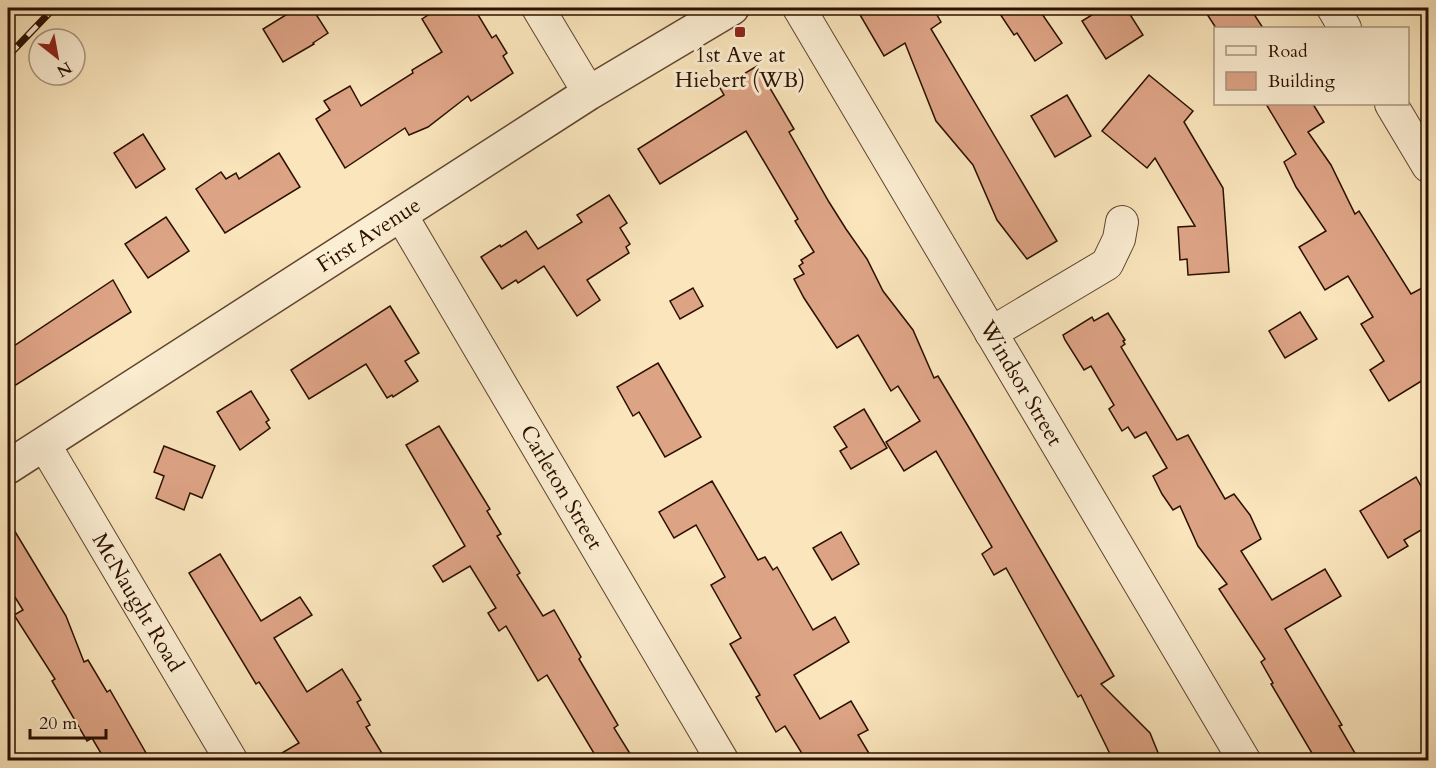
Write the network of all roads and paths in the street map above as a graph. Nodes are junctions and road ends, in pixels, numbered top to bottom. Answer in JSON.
{"nodes":[{"id":1,"x":538,"y":8,"type":"edge"},
{"id":2,"x":732,"y":8,"type":"edge"},
{"id":3,"x":799,"y":8,"type":"edge"},
{"id":4,"x":1333,"y":8,"type":"edge"},
{"id":5,"x":1344,"y":27,"type":"edge"},
{"id":6,"x":589,"y":93,"type":"junction"},
{"id":7,"x":1392,"y":105,"type":"edge"},
{"id":8,"x":1428,"y":166,"type":"edge"},
{"id":9,"x":401,"y":215,"type":"junction"},
{"id":10,"x":1122,"y":222,"type":"dead end"},
{"id":11,"x":992,"y":333,"type":"junction"},
{"id":12,"x":44,"y":444,"type":"junction"},
{"id":13,"x":8,"y":467,"type":"edge"},
{"id":14,"x":231,"y":760,"type":"edge"},
{"id":15,"x":722,"y":760,"type":"edge"},
{"id":16,"x":1244,"y":760,"type":"edge"}],
"edges":[{"from":1,"to":6,"type":"street"},
{"from":2,"to":6,"type":"street","name":"First Avenue"},
{"from":3,"to":11,"type":"street","name":"Windsor Street"},
{"from":4,"to":5,"type":"street"},
{"from":6,"to":9,"type":"street","name":"First Avenue"},
{"from":7,"to":8,"type":"street"},
{"from":9,"to":12,"type":"street","name":"First Avenue"},
{"from":9,"to":15,"type":"street","name":"Carleton Street"},
{"from":10,"to":11,"type":"street"},
{"from":11,"to":16,"type":"street","name":"Windsor Street"},
{"from":12,"to":13,"type":"street","name":"First Avenue"},
{"from":12,"to":14,"type":"street","name":"McNaught Road"}]}
